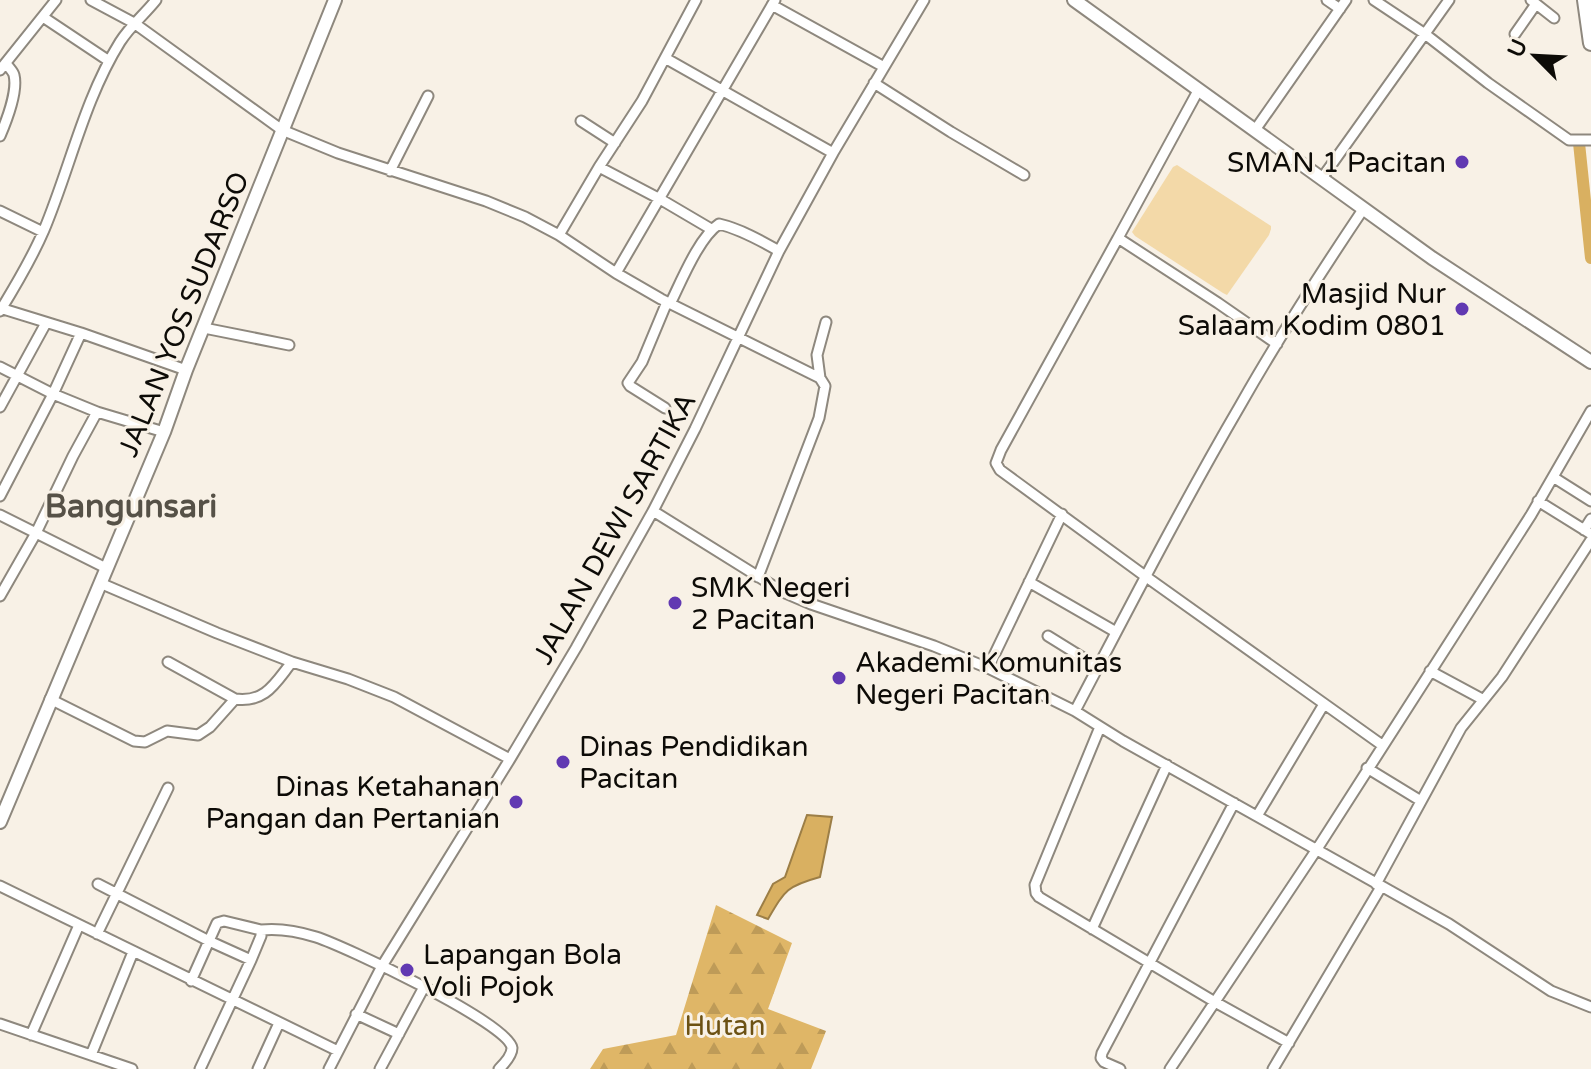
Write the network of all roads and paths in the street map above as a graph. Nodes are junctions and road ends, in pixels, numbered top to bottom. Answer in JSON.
{"nodes":[{"id":1,"x":56,"y":0,"type":"edge"},
{"id":2,"x":91,"y":0,"type":"edge"},
{"id":3,"x":156,"y":0,"type":"edge"},
{"id":4,"x":335,"y":0,"type":"edge"},
{"id":5,"x":696,"y":0,"type":"edge"},
{"id":6,"x":924,"y":0,"type":"edge"},
{"id":7,"x":1074,"y":0,"type":"edge"},
{"id":8,"x":1327,"y":0,"type":"edge"},
{"id":9,"x":1374,"y":0,"type":"edge"},
{"id":10,"x":1449,"y":0,"type":"edge"},
{"id":11,"x":1585,"y":0,"type":"edge"},
{"id":12,"x":774,"y":2,"type":"edge"},
{"id":13,"x":1533,"y":2,"type":"edge"},
{"id":14,"x":1343,"y":4,"type":"edge"},
{"id":15,"x":43,"y":17,"type":"junction"},
{"id":16,"x":1554,"y":18,"type":"dead end"},
{"id":17,"x":134,"y":23,"type":"junction"},
{"id":18,"x":1425,"y":34,"type":"junction"},
{"id":19,"x":1515,"y":34,"type":"dead end"},
{"id":20,"x":1591,"y":43,"type":"edge"},
{"id":21,"x":665,"y":58,"type":"junction"},
{"id":22,"x":109,"y":61,"type":"junction"},
{"id":23,"x":3,"y":67,"type":"edge"},
{"id":24,"x":884,"y":67,"type":"junction"},
{"id":25,"x":874,"y":83,"type":"junction"},
{"id":26,"x":1199,"y":89,"type":"junction"},
{"id":27,"x":723,"y":92,"type":"junction"},
{"id":28,"x":428,"y":96,"type":"dead end"},
{"id":29,"x":581,"y":121,"type":"dead end"},
{"id":30,"x":282,"y":130,"type":"junction"},
{"id":31,"x":1255,"y":130,"type":"junction"},
{"id":32,"x":0,"y":136,"type":"edge"},
{"id":33,"x":1590,"y":140,"type":"edge"},
{"id":34,"x":615,"y":143,"type":"junction"},
{"id":35,"x":833,"y":153,"type":"junction"},
{"id":36,"x":599,"y":167,"type":"junction"},
{"id":37,"x":390,"y":171,"type":"junction"},
{"id":38,"x":1024,"y":175,"type":"dead end"},
{"id":39,"x":1322,"y":178,"type":"junction"},
{"id":40,"x":660,"y":199,"type":"junction"},
{"id":41,"x":1364,"y":208,"type":"junction"},
{"id":42,"x":0,"y":211,"type":"edge"},
{"id":43,"x":711,"y":229,"type":"junction"},
{"id":44,"x":43,"y":232,"type":"junction"},
{"id":45,"x":559,"y":235,"type":"junction"},
{"id":46,"x":1118,"y":238,"type":"junction"},
{"id":47,"x":779,"y":251,"type":"junction"},
{"id":48,"x":616,"y":273,"type":"junction"},
{"id":49,"x":668,"y":303,"type":"junction"},
{"id":50,"x":1,"y":309,"type":"edge"},
{"id":51,"x":826,"y":322,"type":"dead end"},
{"id":52,"x":46,"y":323,"type":"junction"},
{"id":53,"x":204,"y":328,"type":"junction"},
{"id":54,"x":81,"y":333,"type":"junction"},
{"id":55,"x":739,"y":339,"type":"junction"},
{"id":56,"x":1277,"y":344,"type":"junction"},
{"id":57,"x":289,"y":345,"type":"dead end"},
{"id":58,"x":1591,"y":362,"type":"edge"},
{"id":59,"x":0,"y":367,"type":"edge"},
{"id":60,"x":186,"y":370,"type":"junction"},
{"id":61,"x":18,"y":377,"type":"junction"},
{"id":62,"x":820,"y":378,"type":"junction"},
{"id":63,"x":53,"y":394,"type":"junction"},
{"id":64,"x":0,"y":407,"type":"edge"},
{"id":65,"x":665,"y":408,"type":"dead end"},
{"id":66,"x":1591,"y":411,"type":"edge"},
{"id":67,"x":97,"y":412,"type":"junction"},
{"id":68,"x":164,"y":432,"type":"junction"},
{"id":69,"x":1553,"y":477,"type":"junction"},
{"id":70,"x":0,"y":496,"type":"edge"},
{"id":71,"x":1538,"y":501,"type":"junction"},
{"id":72,"x":1591,"y":501,"type":"edge"},
{"id":73,"x":653,"y":511,"type":"junction"},
{"id":74,"x":1062,"y":514,"type":"junction"},
{"id":75,"x":0,"y":515,"type":"edge"},
{"id":76,"x":1591,"y":519,"type":"edge"},
{"id":77,"x":36,"y":533,"type":"junction"},
{"id":78,"x":1589,"y":535,"type":"edge"},
{"id":79,"x":106,"y":568,"type":"junction"},
{"id":80,"x":1145,"y":576,"type":"junction"},
{"id":81,"x":758,"y":577,"type":"junction"},
{"id":82,"x":1029,"y":582,"type":"junction"},
{"id":83,"x":100,"y":583,"type":"junction"},
{"id":84,"x":0,"y":596,"type":"edge"},
{"id":85,"x":1116,"y":632,"type":"junction"},
{"id":86,"x":1048,"y":636,"type":"dead end"},
{"id":87,"x":168,"y":662,"type":"dead end"},
{"id":88,"x":292,"y":662,"type":"junction"},
{"id":89,"x":1098,"y":667,"type":"junction"},
{"id":90,"x":988,"y":668,"type":"junction"},
{"id":91,"x":1430,"y":671,"type":"junction"},
{"id":92,"x":50,"y":699,"type":"junction"},
{"id":93,"x":235,"y":699,"type":"junction"},
{"id":94,"x":1482,"y":699,"type":"junction"},
{"id":95,"x":1324,"y":704,"type":"junction"},
{"id":96,"x":1075,"y":711,"type":"junction"},
{"id":97,"x":1100,"y":727,"type":"junction"},
{"id":98,"x":1382,"y":745,"type":"junction"},
{"id":99,"x":510,"y":759,"type":"junction"},
{"id":100,"x":1167,"y":765,"type":"junction"},
{"id":101,"x":1367,"y":768,"type":"junction"},
{"id":102,"x":168,"y":788,"type":"dead end"},
{"id":103,"x":4,"y":801,"type":"edge"},
{"id":104,"x":1421,"y":801,"type":"junction"},
{"id":105,"x":1234,"y":803,"type":"junction"},
{"id":106,"x":1257,"y":816,"type":"junction"},
{"id":107,"x":0,"y":822,"type":"edge"},
{"id":108,"x":1317,"y":849,"type":"junction"},
{"id":109,"x":98,"y":884,"type":"dead end"},
{"id":110,"x":1379,"y":885,"type":"junction"},
{"id":111,"x":0,"y":886,"type":"edge"},
{"id":112,"x":118,"y":894,"type":"junction"},
{"id":113,"x":79,"y":925,"type":"junction"},
{"id":114,"x":1092,"y":929,"type":"junction"},
{"id":115,"x":261,"y":930,"type":"junction"},
{"id":116,"x":97,"y":934,"type":"junction"},
{"id":117,"x":209,"y":941,"type":"junction"},
{"id":118,"x":133,"y":952,"type":"junction"},
{"id":119,"x":251,"y":960,"type":"junction"},
{"id":120,"x":1149,"y":963,"type":"junction"},
{"id":121,"x":382,"y":966,"type":"junction"},
{"id":122,"x":191,"y":981,"type":"junction"},
{"id":123,"x":424,"y":987,"type":"junction"},
{"id":124,"x":231,"y":1001,"type":"junction"},
{"id":125,"x":1215,"y":1002,"type":"junction"},
{"id":126,"x":1591,"y":1007,"type":"edge"},
{"id":127,"x":356,"y":1014,"type":"junction"},
{"id":128,"x":279,"y":1023,"type":"junction"},
{"id":129,"x":0,"y":1024,"type":"edge"},
{"id":130,"x":399,"y":1034,"type":"junction"},
{"id":131,"x":31,"y":1035,"type":"junction"},
{"id":132,"x":1289,"y":1043,"type":"junction"},
{"id":133,"x":338,"y":1051,"type":"junction"},
{"id":134,"x":91,"y":1055,"type":"junction"},
{"id":135,"x":132,"y":1069,"type":"edge"},
{"id":136,"x":200,"y":1069,"type":"edge"},
{"id":137,"x":258,"y":1069,"type":"edge"},
{"id":138,"x":329,"y":1069,"type":"edge"},
{"id":139,"x":380,"y":1069,"type":"edge"},
{"id":140,"x":499,"y":1069,"type":"edge"},
{"id":141,"x":1120,"y":1069,"type":"edge"},
{"id":142,"x":1170,"y":1069,"type":"edge"},
{"id":143,"x":1273,"y":1069,"type":"edge"}],
"edges":[{"from":1,"to":15,"type":"street"},
{"from":2,"to":17,"type":"street"},
{"from":3,"to":17,"type":"street"},
{"from":4,"to":30,"type":"main road","name":"JALAN YOS SUDARSO"},
{"from":5,"to":21,"type":"street"},
{"from":6,"to":24,"type":"street","name":"JALAN DEWI SARTIKA"},
{"from":7,"to":26,"type":"main road"},
{"from":8,"to":14,"type":"street"},
{"from":9,"to":18,"type":"street"},
{"from":10,"to":18,"type":"street"},
{"from":11,"to":20,"type":"highway"},
{"from":12,"to":24,"type":"street"},
{"from":12,"to":27,"type":"street"},
{"from":13,"to":16,"type":"street"},
{"from":13,"to":19,"type":"street"},
{"from":14,"to":31,"type":"street"},
{"from":15,"to":22,"type":"street"},
{"from":15,"to":23,"type":"street"},
{"from":17,"to":22,"type":"street"},
{"from":17,"to":30,"type":"street"},
{"from":18,"to":33,"type":"street"},
{"from":18,"to":39,"type":"street"},
{"from":21,"to":27,"type":"street"},
{"from":21,"to":34,"type":"street"},
{"from":22,"to":44,"type":"street"},
{"from":23,"to":32,"type":"street"},
{"from":24,"to":25,"type":"street","name":"JALAN DEWI SARTIKA"},
{"from":25,"to":35,"type":"street","name":"JALAN DEWI SARTIKA"},
{"from":25,"to":38,"type":"street"},
{"from":26,"to":31,"type":"main road"},
{"from":26,"to":46,"type":"street"},
{"from":27,"to":35,"type":"street"},
{"from":27,"to":40,"type":"street"},
{"from":28,"to":37,"type":"street"},
{"from":29,"to":34,"type":"street"},
{"from":30,"to":37,"type":"street"},
{"from":30,"to":53,"type":"main road","name":"JALAN YOS SUDARSO"},
{"from":31,"to":39,"type":"main road"},
{"from":34,"to":36,"type":"street"},
{"from":35,"to":47,"type":"street","name":"JALAN DEWI SARTIKA"},
{"from":36,"to":40,"type":"street"},
{"from":36,"to":45,"type":"street"},
{"from":37,"to":45,"type":"street"},
{"from":39,"to":41,"type":"main road"},
{"from":40,"to":43,"type":"street"},
{"from":40,"to":48,"type":"street"},
{"from":41,"to":56,"type":"street"},
{"from":41,"to":58,"type":"main road"},
{"from":42,"to":44,"type":"street"},
{"from":43,"to":47,"type":"street"},
{"from":43,"to":49,"type":"street"},
{"from":44,"to":50,"type":"street"},
{"from":45,"to":48,"type":"street"},
{"from":46,"to":56,"type":"street"},
{"from":46,"to":74,"type":"street"},
{"from":47,"to":55,"type":"street","name":"JALAN DEWI SARTIKA"},
{"from":48,"to":49,"type":"street"},
{"from":49,"to":55,"type":"street"},
{"from":49,"to":65,"type":"street"},
{"from":50,"to":52,"type":"street"},
{"from":51,"to":62,"type":"street"},
{"from":52,"to":54,"type":"street"},
{"from":52,"to":61,"type":"street"},
{"from":53,"to":57,"type":"street"},
{"from":53,"to":60,"type":"main road","name":"JALAN YOS SUDARSO"},
{"from":54,"to":60,"type":"street"},
{"from":54,"to":63,"type":"street"},
{"from":55,"to":62,"type":"street"},
{"from":55,"to":73,"type":"street","name":"JALAN DEWI SARTIKA"},
{"from":56,"to":80,"type":"street"},
{"from":59,"to":61,"type":"street"},
{"from":60,"to":68,"type":"main road","name":"JALAN YOS SUDARSO"},
{"from":61,"to":63,"type":"street"},
{"from":61,"to":64,"type":"street"},
{"from":62,"to":81,"type":"street"},
{"from":63,"to":67,"type":"street"},
{"from":63,"to":70,"type":"street"},
{"from":66,"to":69,"type":"street"},
{"from":67,"to":68,"type":"street"},
{"from":67,"to":77,"type":"street"},
{"from":68,"to":79,"type":"main road","name":"JALAN YOS SUDARSO"},
{"from":69,"to":71,"type":"street"},
{"from":69,"to":72,"type":"street"},
{"from":71,"to":78,"type":"street"},
{"from":71,"to":91,"type":"street"},
{"from":73,"to":81,"type":"street"},
{"from":73,"to":99,"type":"street","name":"JALAN DEWI SARTIKA"},
{"from":74,"to":80,"type":"street"},
{"from":74,"to":82,"type":"street"},
{"from":75,"to":77,"type":"street"},
{"from":76,"to":78,"type":"street"},
{"from":77,"to":79,"type":"street"},
{"from":77,"to":84,"type":"street"},
{"from":78,"to":94,"type":"street"},
{"from":79,"to":83,"type":"main road","name":"JALAN YOS SUDARSO"},
{"from":80,"to":85,"type":"street"},
{"from":80,"to":95,"type":"street"},
{"from":81,"to":90,"type":"street"},
{"from":82,"to":85,"type":"street"},
{"from":82,"to":90,"type":"street"},
{"from":83,"to":88,"type":"street"},
{"from":83,"to":92,"type":"main road","name":"JALAN YOS SUDARSO"},
{"from":85,"to":89,"type":"street"},
{"from":86,"to":89,"type":"street"},
{"from":87,"to":93,"type":"street"},
{"from":88,"to":93,"type":"street"},
{"from":88,"to":99,"type":"street"},
{"from":89,"to":96,"type":"street"},
{"from":90,"to":96,"type":"street"},
{"from":91,"to":94,"type":"street"},
{"from":91,"to":98,"type":"street"},
{"from":92,"to":93,"type":"street"},
{"from":92,"to":103,"type":"main road","name":"JALAN YOS SUDARSO"},
{"from":94,"to":104,"type":"street"},
{"from":95,"to":98,"type":"street"},
{"from":95,"to":106,"type":"street"},
{"from":96,"to":97,"type":"street"},
{"from":97,"to":100,"type":"street"},
{"from":97,"to":114,"type":"street"},
{"from":98,"to":101,"type":"street"},
{"from":99,"to":121,"type":"street","name":"JALAN DEWI SARTIKA"},
{"from":100,"to":105,"type":"street"},
{"from":100,"to":114,"type":"street"},
{"from":101,"to":104,"type":"street"},
{"from":101,"to":108,"type":"street"},
{"from":102,"to":112,"type":"street"},
{"from":103,"to":107,"type":"main road","name":"JALAN YOS SUDARSO"},
{"from":104,"to":110,"type":"street"},
{"from":105,"to":106,"type":"street"},
{"from":105,"to":120,"type":"street"},
{"from":106,"to":108,"type":"street"},
{"from":108,"to":110,"type":"street"},
{"from":108,"to":125,"type":"street"},
{"from":109,"to":112,"type":"street"},
{"from":110,"to":126,"type":"street"},
{"from":110,"to":132,"type":"street"},
{"from":111,"to":113,"type":"street"},
{"from":112,"to":116,"type":"street"},
{"from":112,"to":117,"type":"street"},
{"from":113,"to":116,"type":"street"},
{"from":113,"to":131,"type":"street"},
{"from":114,"to":120,"type":"street"},
{"from":115,"to":117,"type":"street"},
{"from":115,"to":119,"type":"street"},
{"from":115,"to":121,"type":"street"},
{"from":116,"to":118,"type":"street"},
{"from":117,"to":119,"type":"street"},
{"from":117,"to":122,"type":"street"},
{"from":118,"to":122,"type":"street"},
{"from":118,"to":134,"type":"street"},
{"from":119,"to":124,"type":"street"},
{"from":120,"to":125,"type":"street"},
{"from":120,"to":141,"type":"street"},
{"from":121,"to":123,"type":"street"},
{"from":121,"to":127,"type":"street","name":"JALAN DEWI SARTIKA"},
{"from":122,"to":124,"type":"street"},
{"from":123,"to":130,"type":"street"},
{"from":123,"to":140,"type":"street"},
{"from":124,"to":128,"type":"street"},
{"from":124,"to":136,"type":"street"},
{"from":125,"to":132,"type":"street"},
{"from":125,"to":142,"type":"street"},
{"from":127,"to":130,"type":"street"},
{"from":127,"to":133,"type":"street","name":"JALAN DEWI SARTIKA"},
{"from":128,"to":133,"type":"street"},
{"from":128,"to":137,"type":"street"},
{"from":129,"to":131,"type":"street"},
{"from":130,"to":139,"type":"street"},
{"from":131,"to":134,"type":"street"},
{"from":132,"to":143,"type":"street"},
{"from":133,"to":138,"type":"street","name":"JALAN DEWI SARTIKA"},
{"from":134,"to":135,"type":"street"}]}
